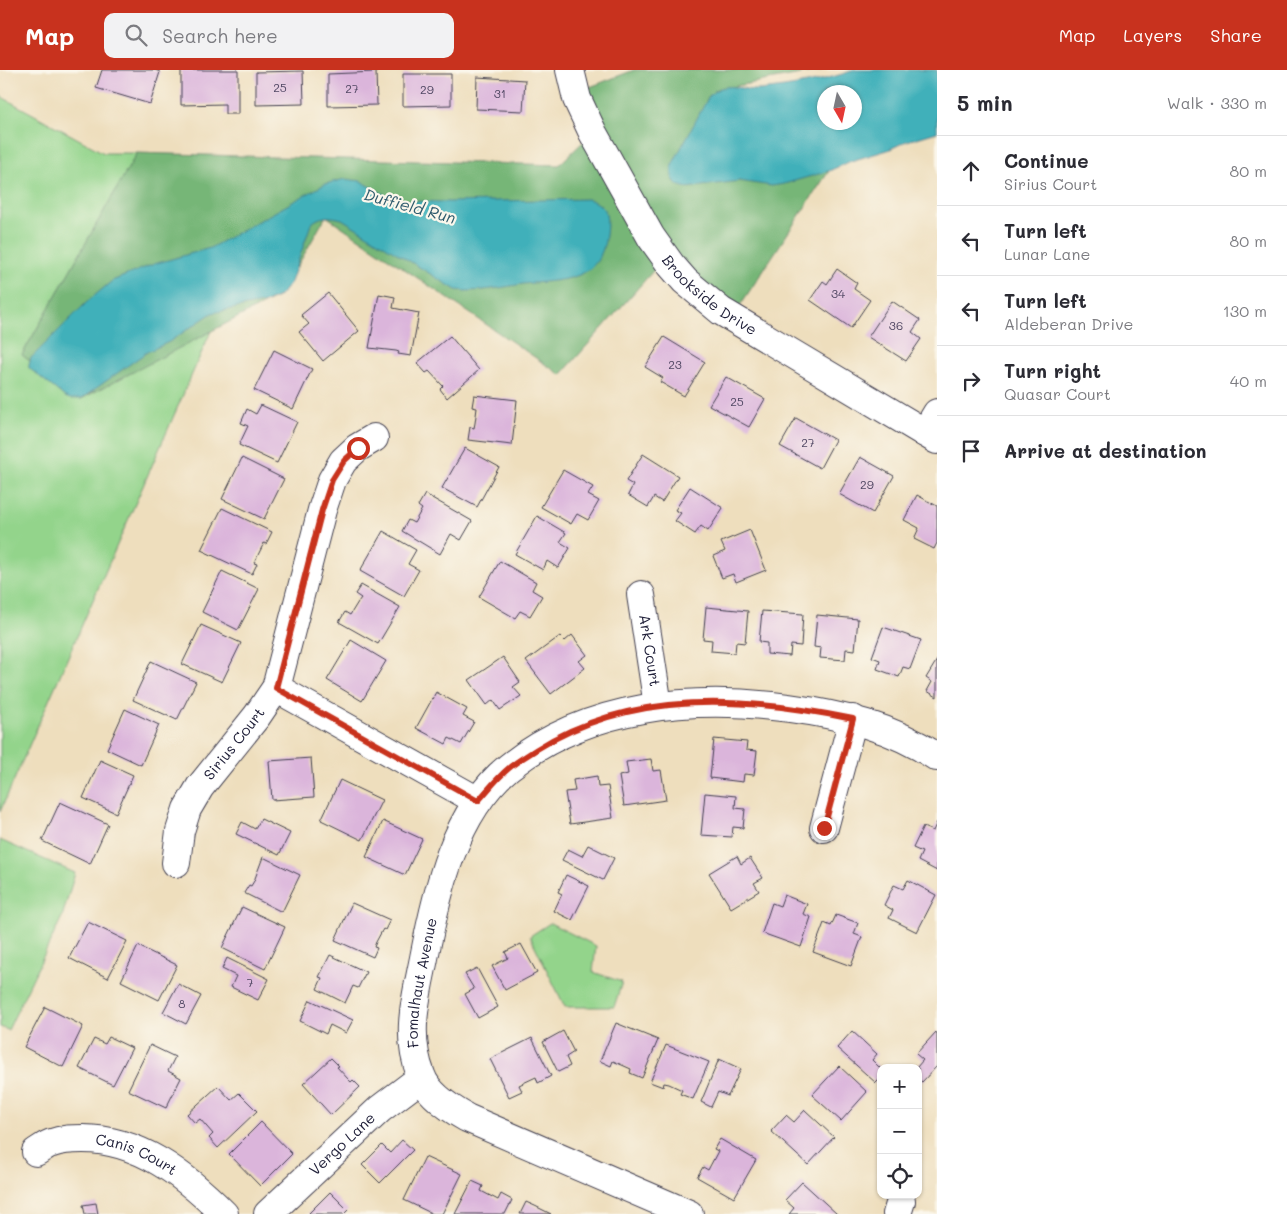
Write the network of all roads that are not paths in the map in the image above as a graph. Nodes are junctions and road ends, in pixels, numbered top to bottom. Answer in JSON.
{"nodes":[{"id":1,"x":570,"y":70,"type":"edge"},
{"id":2,"x":933,"y":429,"type":"edge"},
{"id":3,"x":374,"y":438,"type":"dead end"},
{"id":4,"x":641,"y":595,"type":"dead end"},
{"id":5,"x":276,"y":688,"type":"junction"},
{"id":6,"x":658,"y":706,"type":"junction"},
{"id":7,"x":853,"y":719,"type":"junction"},
{"id":8,"x":937,"y":757,"type":"edge"},
{"id":9,"x":478,"y":801,"type":"junction"},
{"id":10,"x":824,"y":828,"type":"dead end"},
{"id":11,"x":176,"y":863,"type":"dead end"},
{"id":12,"x":421,"y":1078,"type":"junction"},
{"id":13,"x":36,"y":1152,"type":"dead end"},
{"id":14,"x":901,"y":1199,"type":"edge"},
{"id":15,"x":224,"y":1214,"type":"edge"},
{"id":16,"x":268,"y":1214,"type":"edge"},
{"id":17,"x":690,"y":1214,"type":"edge"},
{"id":18,"x":897,"y":1214,"type":"edge"}],
"edges":[{"from":1,"to":2,"type":"street","name":"Brookside Drive"},
{"from":3,"to":5,"type":"street","name":"Sirius Court"},
{"from":4,"to":6,"type":"street","name":"Ark Court"},
{"from":5,"to":9,"type":"street"},
{"from":5,"to":11,"type":"street","name":"Sirius Court"},
{"from":6,"to":7,"type":"street","name":"Fomalhaut Avenue"},
{"from":6,"to":9,"type":"street","name":"Fomalhaut Avenue"},
{"from":7,"to":8,"type":"street","name":"Fomalhaut Avenue"},
{"from":7,"to":10,"type":"street"},
{"from":9,"to":12,"type":"street","name":"Fomalhaut Avenue"},
{"from":12,"to":16,"type":"street","name":"Vergo Lane"},
{"from":12,"to":17,"type":"street","name":"Fomalhaut Avenue"},
{"from":13,"to":15,"type":"street","name":"Canis Court"},
{"from":14,"to":18,"type":"street"}]}
